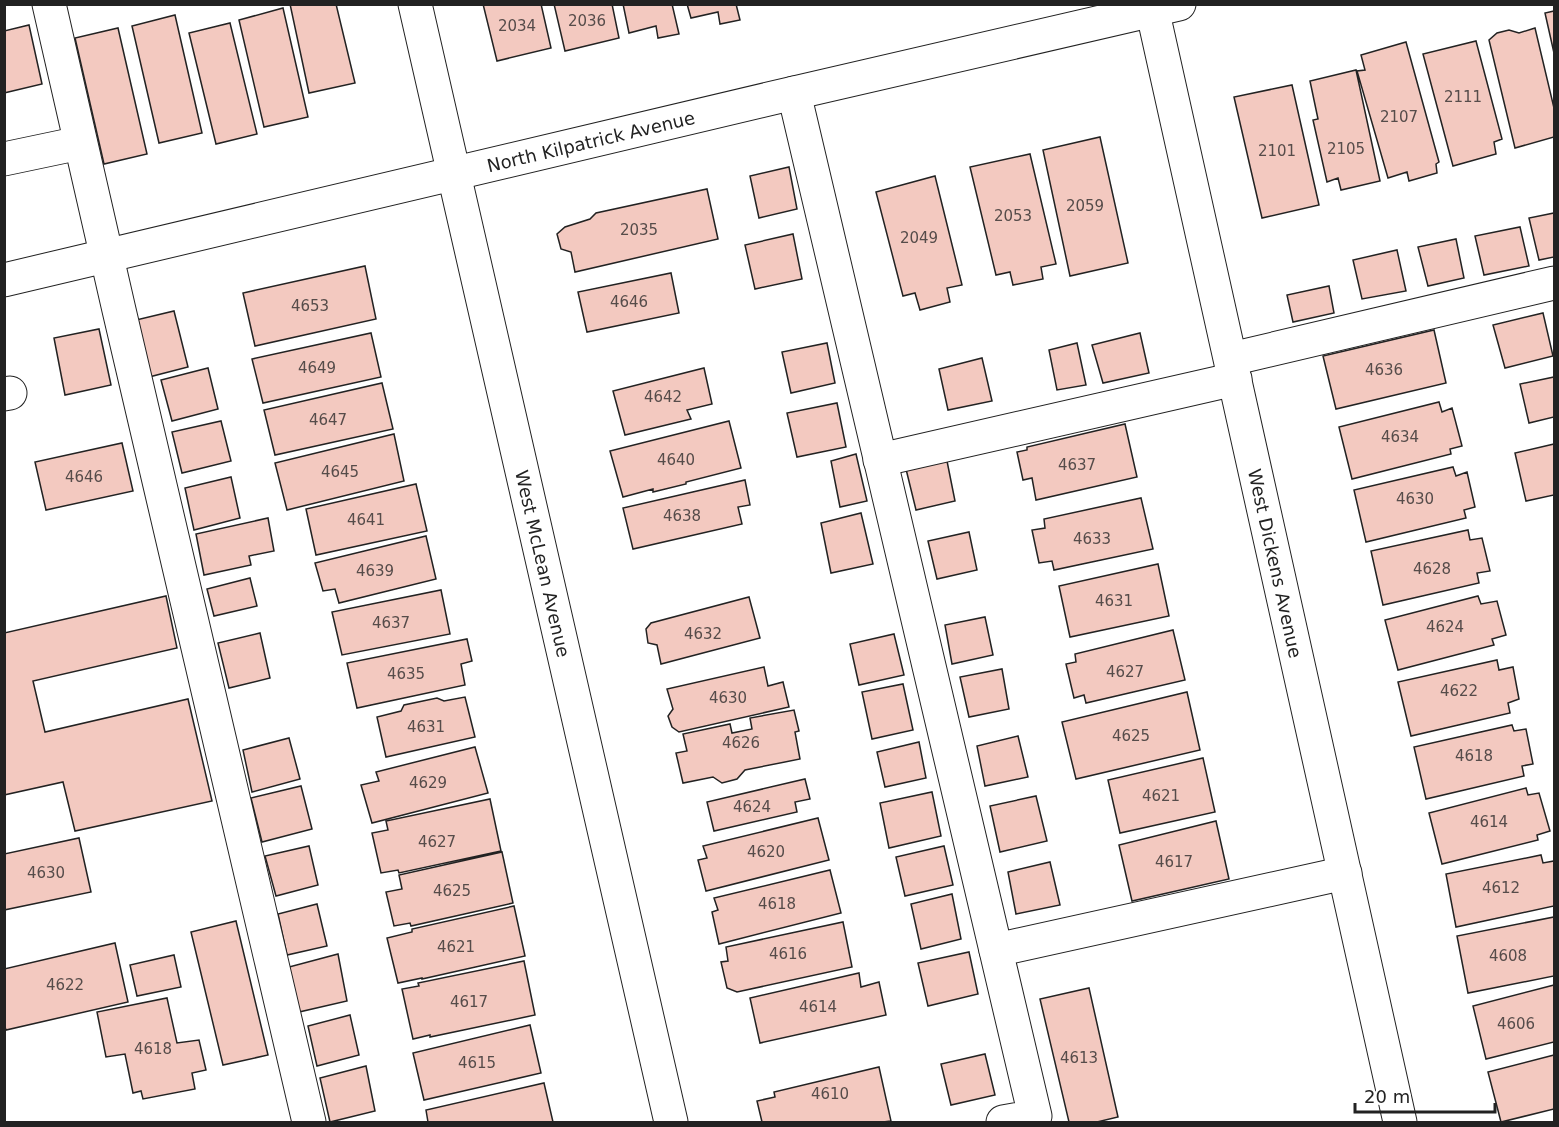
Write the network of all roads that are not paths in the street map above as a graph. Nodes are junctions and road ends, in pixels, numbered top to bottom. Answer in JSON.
{"nodes":[{"id":1,"x":49,"y":4,"type":"edge"},
{"id":2,"x":415,"y":4,"type":"edge"},
{"id":3,"x":1161,"y":7,"type":"edge"},
{"id":4,"x":794,"y":93,"type":"junction"},
{"id":5,"x":80,"y":143,"type":"junction"},
{"id":6,"x":4,"y":159,"type":"edge"},
{"id":7,"x":453,"y":174,"type":"junction"},
{"id":8,"x":106,"y":256,"type":"junction"},
{"id":9,"x":4,"y":280,"type":"edge"},
{"id":10,"x":1554,"y":283,"type":"edge"},
{"id":11,"x":1233,"y":369,"type":"junction"},
{"id":12,"x":880,"y":460,"type":"junction"},
{"id":13,"x":1345,"y":873,"type":"junction"},
{"id":14,"x":996,"y":950,"type":"junction"},
{"id":15,"x":309,"y":1122,"type":"edge"},
{"id":16,"x":671,"y":1122,"type":"edge"},
{"id":17,"x":1003,"y":1122,"type":"edge"},
{"id":18,"x":1400,"y":1122,"type":"edge"}],
"edges":[{"from":1,"to":5,"type":"street"},
{"from":2,"to":7,"type":"street","name":"West McLean Avenue"},
{"from":3,"to":4,"type":"street","name":"North Kilpatrick Avenue"},
{"from":3,"to":11,"type":"street","name":"West Dickens Avenue"},
{"from":4,"to":7,"type":"street","name":"North Kilpatrick Avenue"},
{"from":4,"to":12,"type":"street"},
{"from":5,"to":6,"type":"street"},
{"from":5,"to":8,"type":"street"},
{"from":7,"to":8,"type":"street","name":"North Kilpatrick Avenue"},
{"from":7,"to":16,"type":"street","name":"West McLean Avenue"},
{"from":8,"to":9,"type":"street","name":"North Kilpatrick Avenue"},
{"from":8,"to":15,"type":"street"},
{"from":10,"to":11,"type":"street"},
{"from":11,"to":12,"type":"street"},
{"from":11,"to":13,"type":"street","name":"West Dickens Avenue"},
{"from":12,"to":14,"type":"street"},
{"from":13,"to":14,"type":"street"},
{"from":13,"to":18,"type":"street","name":"West Dickens Avenue"},
{"from":14,"to":17,"type":"street"}]}
